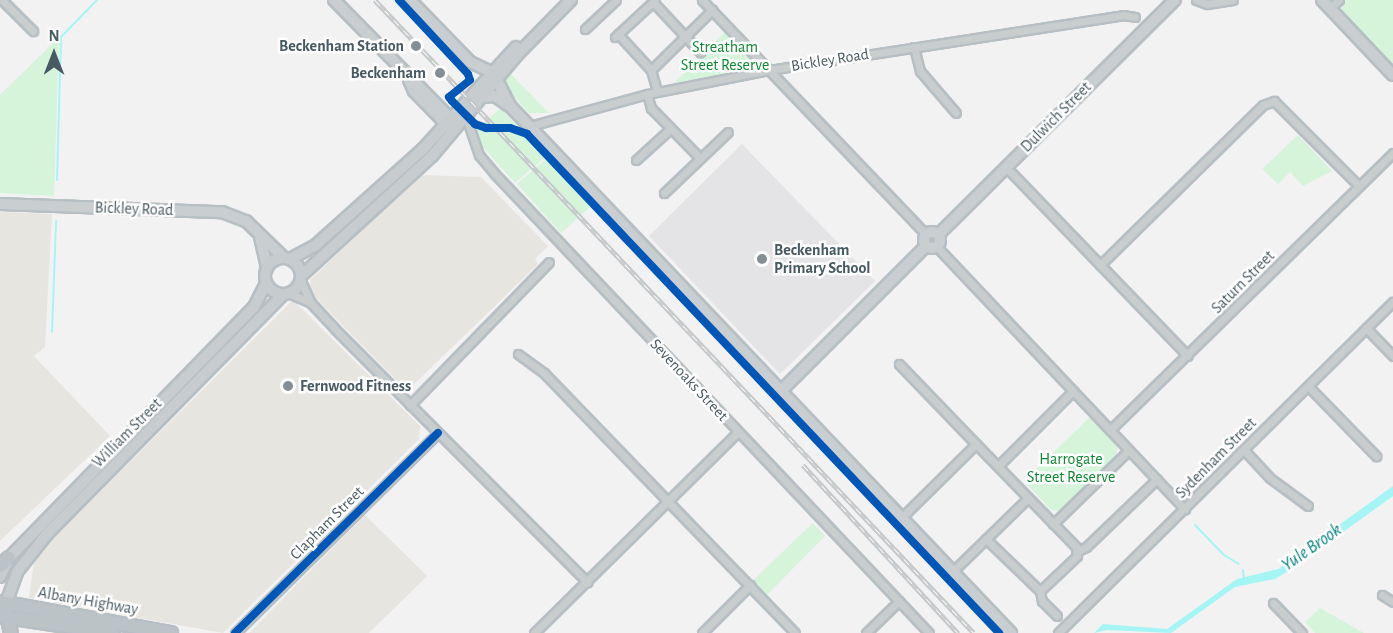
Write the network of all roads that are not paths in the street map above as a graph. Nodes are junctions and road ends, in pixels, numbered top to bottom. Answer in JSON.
{"nodes":[{"id":1,"x":2,"y":0,"type":"edge"},
{"id":2,"x":334,"y":0,"type":"edge"},
{"id":3,"x":410,"y":0,"type":"edge"},
{"id":4,"x":564,"y":0,"type":"edge"},
{"id":5,"x":571,"y":0,"type":"edge"},
{"id":6,"x":616,"y":0,"type":"edge"},
{"id":7,"x":702,"y":0,"type":"edge"},
{"id":8,"x":1175,"y":0,"type":"edge"},
{"id":9,"x":1196,"y":0,"type":"edge"},
{"id":10,"x":1233,"y":0,"type":"edge"},
{"id":11,"x":1339,"y":0,"type":"edge"},
{"id":12,"x":654,"y":1,"type":"edge"},
{"id":13,"x":1326,"y":4,"type":"edge"},
{"id":14,"x":712,"y":10,"type":"junction"},
{"id":15,"x":1135,"y":16,"type":"dead end"},
{"id":16,"x":585,"y":29,"type":"dead end"},
{"id":17,"x":33,"y":31,"type":"dead end"},
{"id":18,"x":686,"y":37,"type":"junction"},
{"id":19,"x":914,"y":47,"type":"junction"},
{"id":20,"x":700,"y":52,"type":"dead end"},
{"id":21,"x":470,"y":62,"type":"junction"},
{"id":22,"x":651,"y":70,"type":"junction"},
{"id":23,"x":769,"y":70,"type":"junction"},
{"id":24,"x":1393,"y":75,"type":"edge"},
{"id":25,"x":494,"y":76,"type":"junction"},
{"id":26,"x":480,"y":84,"type":"junction"},
{"id":27,"x":657,"y":91,"type":"junction"},
{"id":28,"x":646,"y":94,"type":"junction"},
{"id":29,"x":482,"y":97,"type":"junction"},
{"id":30,"x":511,"y":107,"type":"junction"},
{"id":31,"x":956,"y":113,"type":"dead end"},
{"id":32,"x":466,"y":117,"type":"junction"},
{"id":33,"x":452,"y":125,"type":"junction"},
{"id":34,"x":530,"y":126,"type":"junction"},
{"id":35,"x":671,"y":128,"type":"junction"},
{"id":36,"x":728,"y":132,"type":"dead end"},
{"id":37,"x":1393,"y":153,"type":"edge"},
{"id":38,"x":700,"y":158,"type":"junction"},
{"id":39,"x":636,"y":160,"type":"dead end"},
{"id":40,"x":1006,"y":167,"type":"junction"},
{"id":41,"x":1359,"y":186,"type":"junction"},
{"id":42,"x":664,"y":193,"type":"dead end"},
{"id":43,"x":0,"y":204,"type":"edge"},
{"id":44,"x":260,"y":236,"type":"junction"},
{"id":45,"x":930,"y":242,"type":"junction"},
{"id":46,"x":287,"y":258,"type":"junction"},
{"id":47,"x":549,"y":262,"type":"dead end"},
{"id":48,"x":1100,"y":265,"type":"junction"},
{"id":49,"x":267,"y":268,"type":"junction"},
{"id":50,"x":301,"y":279,"type":"junction"},
{"id":51,"x":267,"y":283,"type":"junction"},
{"id":52,"x":286,"y":294,"type":"junction"},
{"id":53,"x":1393,"y":302,"type":"edge"},
{"id":54,"x":311,"y":303,"type":"junction"},
{"id":55,"x":1366,"y":328,"type":"junction"},
{"id":56,"x":518,"y":354,"type":"dead end"},
{"id":57,"x":1188,"y":356,"type":"junction"},
{"id":58,"x":1393,"y":356,"type":"edge"},
{"id":59,"x":899,"y":364,"type":"dead end"},
{"id":60,"x":1308,"y":387,"type":"junction"},
{"id":61,"x":781,"y":391,"type":"junction"},
{"id":62,"x":1073,"y":391,"type":"junction"},
{"id":63,"x":410,"y":405,"type":"junction"},
{"id":64,"x":1110,"y":430,"type":"junction"},
{"id":65,"x":738,"y":432,"type":"junction"},
{"id":66,"x":438,"y":433,"type":"junction"},
{"id":67,"x":976,"y":444,"type":"junction"},
{"id":68,"x":1129,"y":450,"type":"junction"},
{"id":69,"x":1244,"y":450,"type":"junction"},
{"id":70,"x":1376,"y":456,"type":"dead end"},
{"id":71,"x":998,"y":466,"type":"junction"},
{"id":72,"x":1157,"y":479,"type":"junction"},
{"id":73,"x":1028,"y":498,"type":"junction"},
{"id":74,"x":670,"y":500,"type":"junction"},
{"id":75,"x":1308,"y":506,"type":"dead end"},
{"id":76,"x":1185,"y":509,"type":"junction"},
{"id":77,"x":901,"y":518,"type":"junction"},
{"id":78,"x":1053,"y":524,"type":"junction"},
{"id":79,"x":986,"y":539,"type":"junction"},
{"id":80,"x":1077,"y":551,"type":"junction"},
{"id":81,"x":5,"y":562,"type":"edge"},
{"id":82,"x":952,"y":572,"type":"junction"},
{"id":83,"x":0,"y":577,"type":"edge"},
{"id":84,"x":587,"y":582,"type":"junction"},
{"id":85,"x":750,"y":585,"type":"junction"},
{"id":86,"x":1040,"y":591,"type":"junction"},
{"id":87,"x":1382,"y":595,"type":"dead end"},
{"id":88,"x":899,"y":601,"type":"junction"},
{"id":89,"x":1393,"y":602,"type":"edge"},
{"id":90,"x":3,"y":603,"type":"edge"},
{"id":91,"x":1273,"y":603,"type":"dead end"},
{"id":92,"x":1057,"y":616,"type":"dead end"},
{"id":93,"x":3,"y":617,"type":"edge"},
{"id":94,"x":11,"y":633,"type":"edge"},
{"id":95,"x":113,"y":633,"type":"edge"},
{"id":96,"x":171,"y":633,"type":"edge"},
{"id":97,"x":235,"y":633,"type":"edge"},
{"id":98,"x":534,"y":633,"type":"edge"},
{"id":99,"x":702,"y":633,"type":"edge"},
{"id":100,"x":795,"y":633,"type":"edge"},
{"id":101,"x":866,"y":633,"type":"edge"},
{"id":102,"x":929,"y":633,"type":"edge"},
{"id":103,"x":1011,"y":633,"type":"edge"},
{"id":104,"x":1058,"y":633,"type":"edge"},
{"id":105,"x":1302,"y":633,"type":"edge"}],
"edges":[{"from":1,"to":17,"type":"street"},
{"from":2,"to":33,"type":"street"},
{"from":3,"to":21,"type":"street"},
{"from":4,"to":25,"type":"main road"},
{"from":5,"to":25,"type":"main road"},
{"from":6,"to":16,"type":"street"},
{"from":7,"to":14,"type":"street"},
{"from":8,"to":40,"type":"street","name":"Dulwich Street"},
{"from":9,"to":10,"type":"street"},
{"from":11,"to":13,"type":"street"},
{"from":12,"to":18,"type":"street"},
{"from":12,"to":22,"type":"street"},
{"from":13,"to":24,"type":"street"},
{"from":14,"to":18,"type":"street"},
{"from":14,"to":23,"type":"street"},
{"from":15,"to":19,"type":"street","name":"Bickley Road"},
{"from":18,"to":20,"type":"street"},
{"from":18,"to":22,"type":"street"},
{"from":19,"to":23,"type":"street","name":"Bickley Road"},
{"from":19,"to":31,"type":"street"},
{"from":21,"to":25,"type":"street"},
{"from":21,"to":26,"type":"street"},
{"from":22,"to":27,"type":"street"},
{"from":23,"to":27,"type":"street","name":"Bickley Road"},
{"from":23,"to":45,"type":"street"},
{"from":25,"to":26,"type":"main road"},
{"from":25,"to":29,"type":"main road"},
{"from":25,"to":30,"type":"street"},
{"from":26,"to":33,"type":"main road"},
{"from":27,"to":28,"type":"street","name":"Bickley Road"},
{"from":28,"to":34,"type":"street","name":"Bickley Road"},
{"from":28,"to":35,"type":"street"},
{"from":29,"to":30,"type":"street"},
{"from":29,"to":32,"type":"main road"},
{"from":30,"to":34,"type":"street"},
{"from":32,"to":33,"type":"main road"},
{"from":32,"to":65,"type":"street","name":"Sevenoaks Street"},
{"from":33,"to":46,"type":"main road"},
{"from":33,"to":50,"type":"main road"},
{"from":34,"to":61,"type":"street"},
{"from":35,"to":38,"type":"street"},
{"from":35,"to":39,"type":"street"},
{"from":36,"to":38,"type":"street"},
{"from":37,"to":41,"type":"street","name":"Saturn Street"},
{"from":38,"to":42,"type":"street"},
{"from":40,"to":45,"type":"street","name":"Dulwich Street"},
{"from":40,"to":48,"type":"street"},
{"from":41,"to":48,"type":"street"},
{"from":41,"to":57,"type":"street","name":"Saturn Street"},
{"from":43,"to":44,"type":"street","name":"Bickley Road"},
{"from":44,"to":46,"type":"street","name":"Bickley Road"},
{"from":44,"to":49,"type":"street"},
{"from":45,"to":61,"type":"street"},
{"from":45,"to":62,"type":"street"},
{"from":46,"to":49,"type":"main road"},
{"from":46,"to":50,"type":"main road"},
{"from":47,"to":63,"type":"street"},
{"from":48,"to":57,"type":"street"},
{"from":49,"to":51,"type":"main road"},
{"from":50,"to":52,"type":"main road"},
{"from":50,"to":54,"type":"street"},
{"from":51,"to":52,"type":"main road"},
{"from":51,"to":81,"type":"main road","name":"William Street"},
{"from":52,"to":54,"type":"street"},
{"from":52,"to":90,"type":"main road","name":"William Street"},
{"from":53,"to":55,"type":"street","name":"Sydenham Street"},
{"from":54,"to":63,"type":"street"},
{"from":55,"to":58,"type":"street"},
{"from":55,"to":60,"type":"street","name":"Sydenham Street"},
{"from":56,"to":74,"type":"street"},
{"from":57,"to":64,"type":"street","name":"Saturn Street"},
{"from":59,"to":67,"type":"street"},
{"from":60,"to":69,"type":"street","name":"Sydenham Street"},
{"from":60,"to":70,"type":"street"},
{"from":61,"to":77,"type":"street"},
{"from":62,"to":64,"type":"street"},
{"from":62,"to":71,"type":"street"},
{"from":63,"to":66,"type":"street"},
{"from":64,"to":68,"type":"street"},
{"from":65,"to":74,"type":"street"},
{"from":65,"to":88,"type":"street","name":"Sevenoaks Street"},
{"from":66,"to":84,"type":"street"},
{"from":66,"to":97,"type":"street","name":"Clapham Street"},
{"from":67,"to":71,"type":"street"},
{"from":67,"to":77,"type":"street"},
{"from":68,"to":72,"type":"street"},
{"from":68,"to":78,"type":"street"},
{"from":69,"to":75,"type":"street"},
{"from":69,"to":76,"type":"street","name":"Sydenham Street"},
{"from":71,"to":73,"type":"street"},
{"from":72,"to":76,"type":"street"},
{"from":72,"to":80,"type":"street"},
{"from":73,"to":78,"type":"street"},
{"from":73,"to":79,"type":"street"},
{"from":74,"to":84,"type":"street"},
{"from":74,"to":85,"type":"street"},
{"from":76,"to":104,"type":"street","name":"Sydenham Street"},
{"from":77,"to":82,"type":"street"},
{"from":78,"to":80,"type":"street"},
{"from":79,"to":82,"type":"street"},
{"from":79,"to":86,"type":"street"},
{"from":80,"to":86,"type":"street"},
{"from":81,"to":83,"type":"main road","name":"William Street"},
{"from":82,"to":103,"type":"street"},
{"from":84,"to":98,"type":"street"},
{"from":85,"to":99,"type":"street"},
{"from":85,"to":100,"type":"street"},
{"from":86,"to":92,"type":"street"},
{"from":87,"to":89,"type":"street"},
{"from":88,"to":101,"type":"street"},
{"from":88,"to":102,"type":"street","name":"Sevenoaks Street"},
{"from":90,"to":93,"type":"highway"},
{"from":90,"to":96,"type":"highway","name":"Albany Highway"},
{"from":91,"to":105,"type":"street"},
{"from":93,"to":94,"type":"highway"},
{"from":93,"to":95,"type":"highway","name":"Albany Highway"}]}
